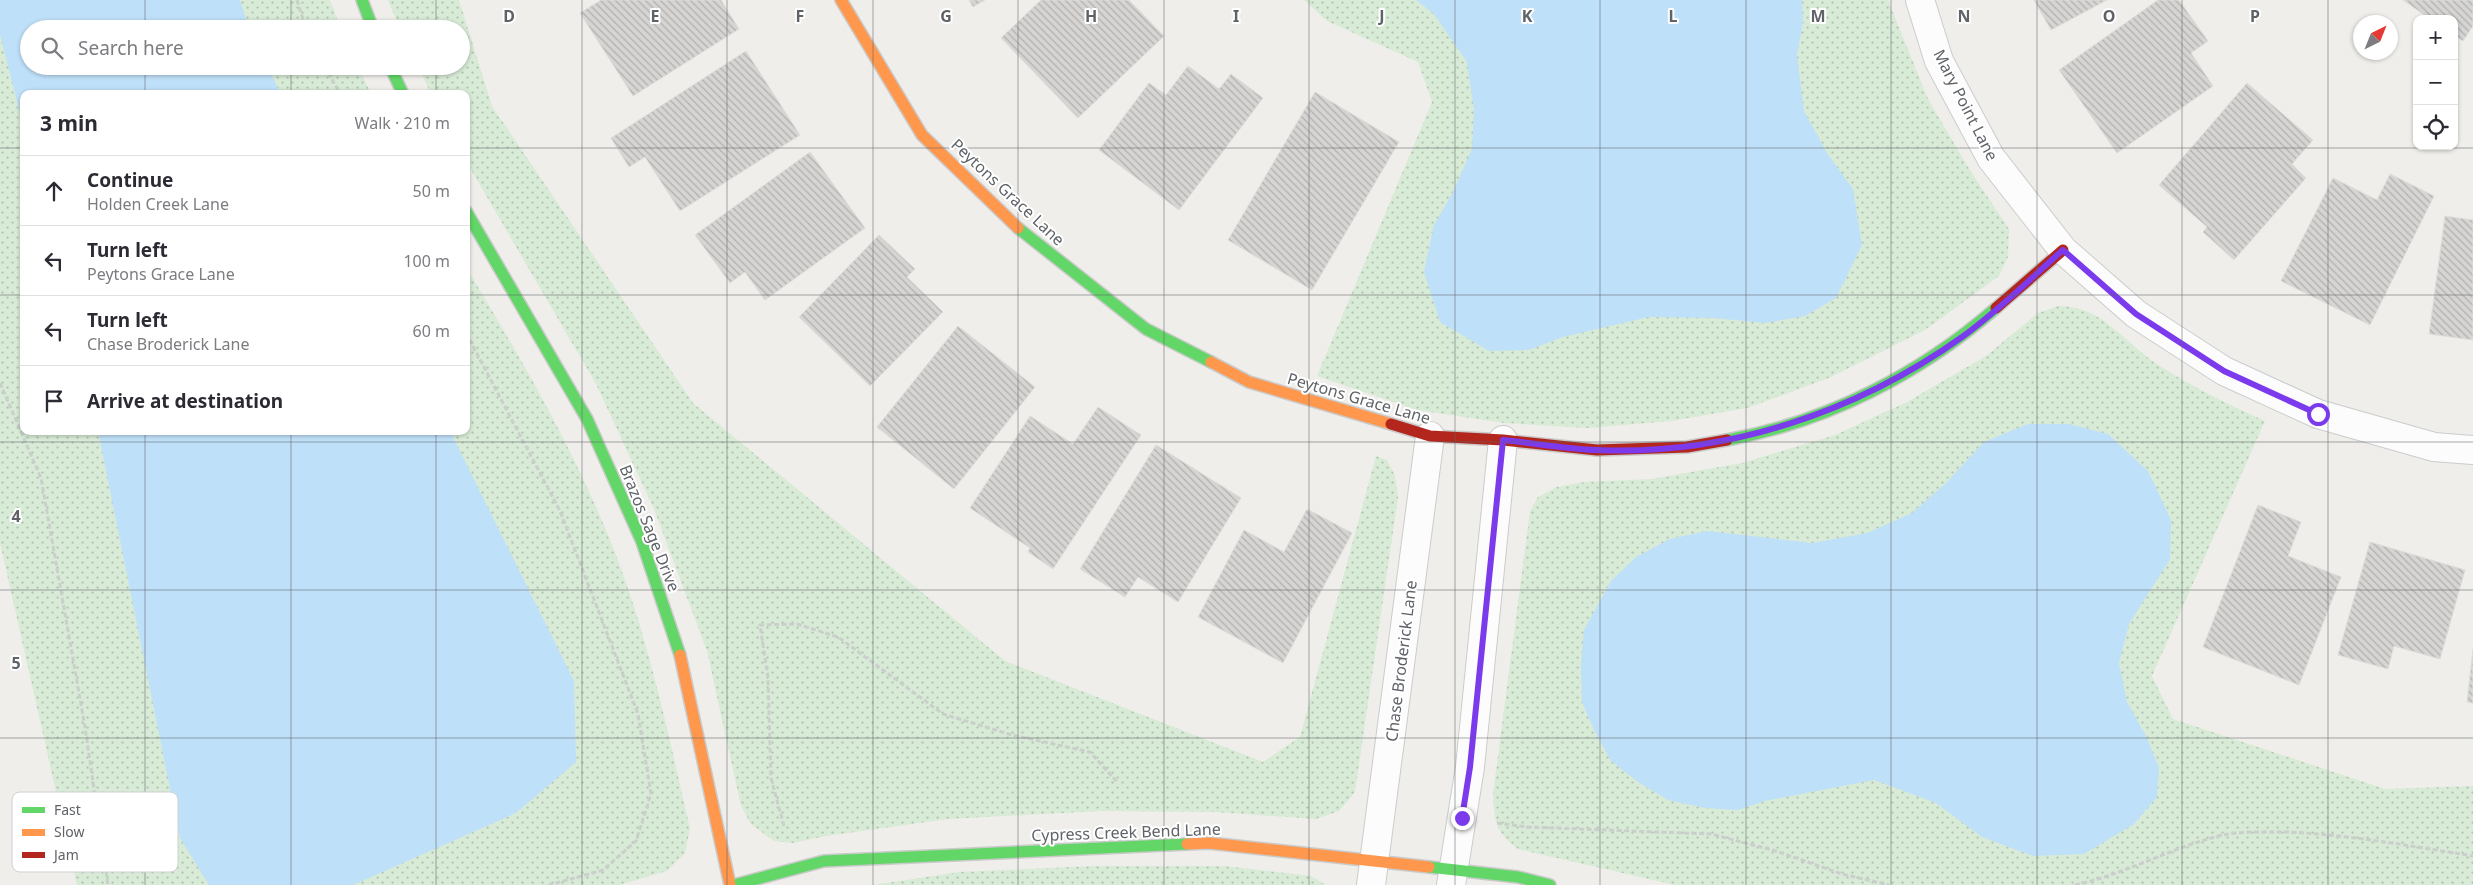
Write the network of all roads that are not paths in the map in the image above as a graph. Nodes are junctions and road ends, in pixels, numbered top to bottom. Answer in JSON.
{"nodes":[{"id":1,"x":362,"y":0,"type":"edge"},
{"id":2,"x":841,"y":0,"type":"edge"},
{"id":3,"x":1920,"y":0,"type":"edge"},
{"id":4,"x":370,"y":20,"type":"edge"},
{"id":5,"x":394,"y":75,"type":"edge"},
{"id":6,"x":401,"y":90,"type":"edge"},
{"id":7,"x":470,"y":219,"type":"edge"},
{"id":8,"x":2063,"y":250,"type":"junction"},
{"id":9,"x":1430,"y":436,"type":"junction"},
{"id":10,"x":1503,"y":440,"type":"junction"},
{"id":11,"x":2473,"y":450,"type":"edge"},
{"id":12,"x":1373,"y":873,"type":"edge"},
{"id":13,"x":1452,"y":878,"type":"edge"},
{"id":14,"x":732,"y":885,"type":"edge"},
{"id":15,"x":1550,"y":885,"type":"edge"}],
"edges":[{"from":1,"to":4,"type":"street"},
{"from":2,"to":9,"type":"street","name":"Peytons Grace Lane"},
{"from":3,"to":8,"type":"street","name":"Mary Point Lane"},
{"from":5,"to":6,"type":"street"},
{"from":7,"to":14,"type":"street","name":"Brazos Sage Drive"},
{"from":8,"to":10,"type":"street","name":"Peytons Grace Lane"},
{"from":8,"to":11,"type":"street","name":"Mary Point Lane"},
{"from":9,"to":10,"type":"street","name":"Peytons Grace Lane"},
{"from":9,"to":12,"type":"street","name":"Chase Broderick Lane"},
{"from":10,"to":13,"type":"street"},
{"from":12,"to":13,"type":"street","name":"Cypress Creek Bend Lane"},
{"from":12,"to":14,"type":"street","name":"Cypress Creek Bend Lane"},
{"from":13,"to":15,"type":"street","name":"Cypress Creek Bend Lane"}]}
